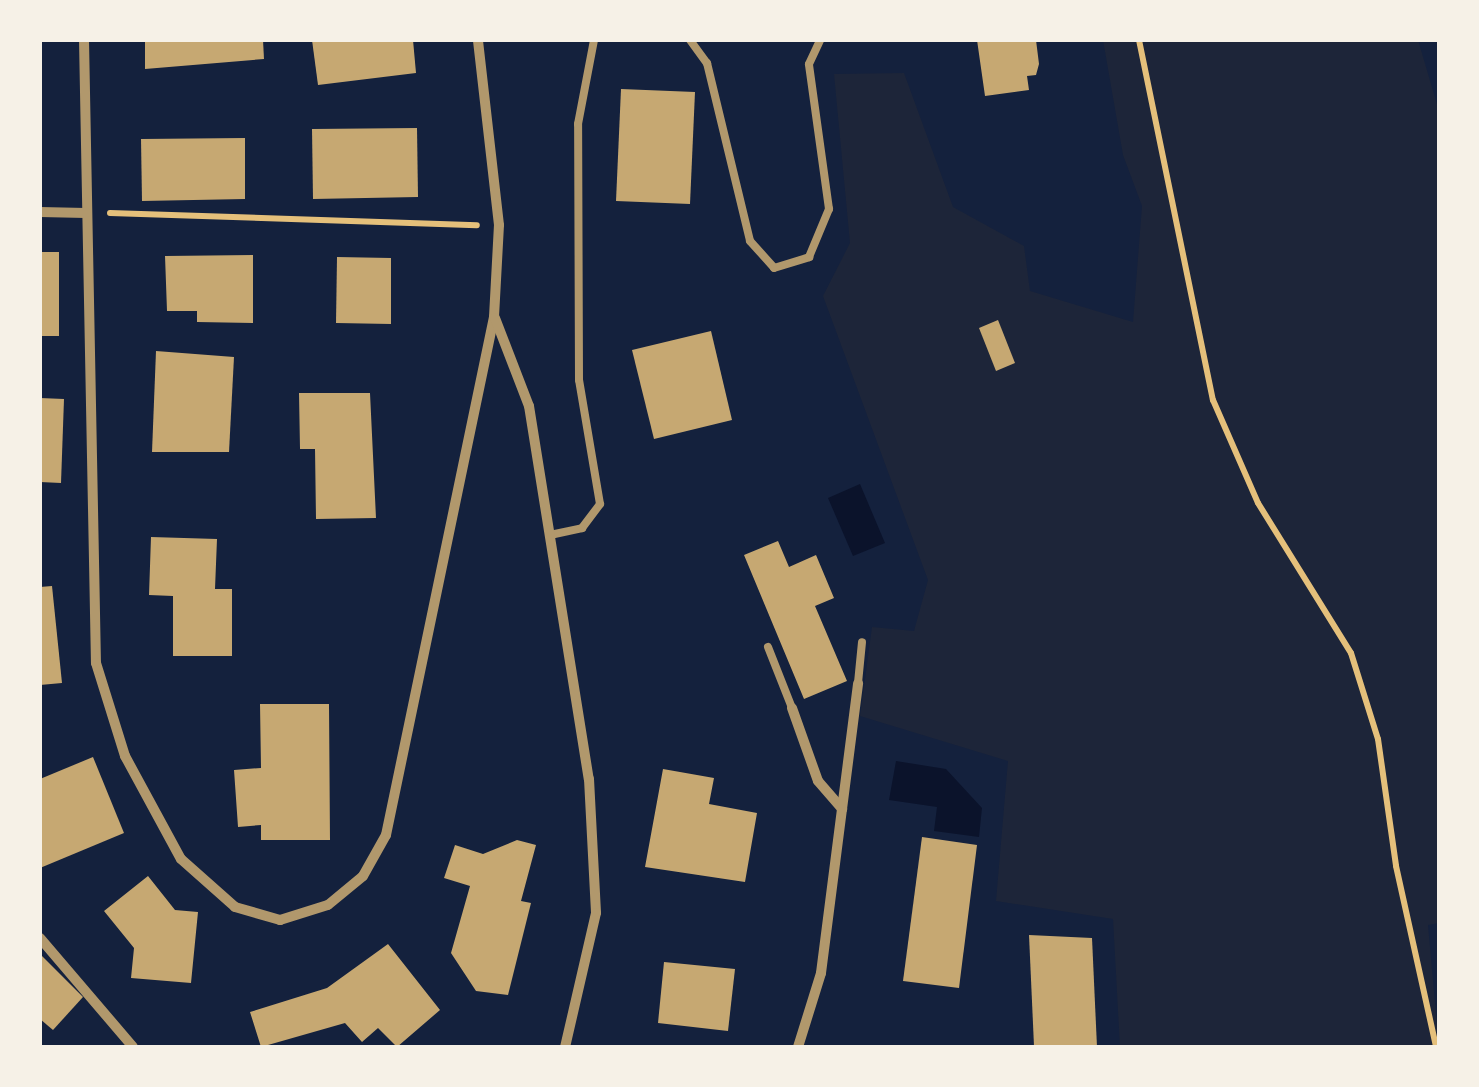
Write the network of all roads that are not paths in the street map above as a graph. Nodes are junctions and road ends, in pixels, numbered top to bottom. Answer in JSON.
{"nodes":[{"id":1,"x":84,"y":40,"type":"edge"},
{"id":2,"x":478,"y":40,"type":"edge"},
{"id":3,"x":594,"y":40,"type":"edge"},
{"id":4,"x":690,"y":40,"type":"edge"},
{"id":5,"x":820,"y":40,"type":"edge"},
{"id":6,"x":40,"y":212,"type":"edge"},
{"id":7,"x":86,"y":212,"type":"junction"},
{"id":8,"x":494,"y":317,"type":"junction"},
{"id":9,"x":550,"y":535,"type":"junction"},
{"id":10,"x":862,"y":642,"type":"dead end"},
{"id":11,"x":768,"y":647,"type":"dead end"},
{"id":12,"x":858,"y":683,"type":"joint"},
{"id":13,"x":792,"y":708,"type":"joint"},
{"id":14,"x":842,"y":809,"type":"junction"},
{"id":15,"x":40,"y":938,"type":"edge"},
{"id":16,"x":134,"y":1047,"type":"edge"},
{"id":17,"x":565,"y":1047,"type":"edge"},
{"id":18,"x":798,"y":1047,"type":"edge"}],
"edges":[{"from":1,"to":7,"type":"street"},
{"from":2,"to":8,"type":"street"},
{"from":3,"to":9,"type":"lane"},
{"from":4,"to":5,"type":"lane"},
{"from":6,"to":7,"type":"street"},
{"from":7,"to":8,"type":"street"},
{"from":8,"to":9,"type":"street"},
{"from":9,"to":17,"type":"street"},
{"from":10,"to":12,"type":"lane"},
{"from":11,"to":13,"type":"lane"},
{"from":12,"to":14,"type":"street"},
{"from":13,"to":14,"type":"street"},
{"from":14,"to":18,"type":"street"},
{"from":15,"to":16,"type":"street"}]}
